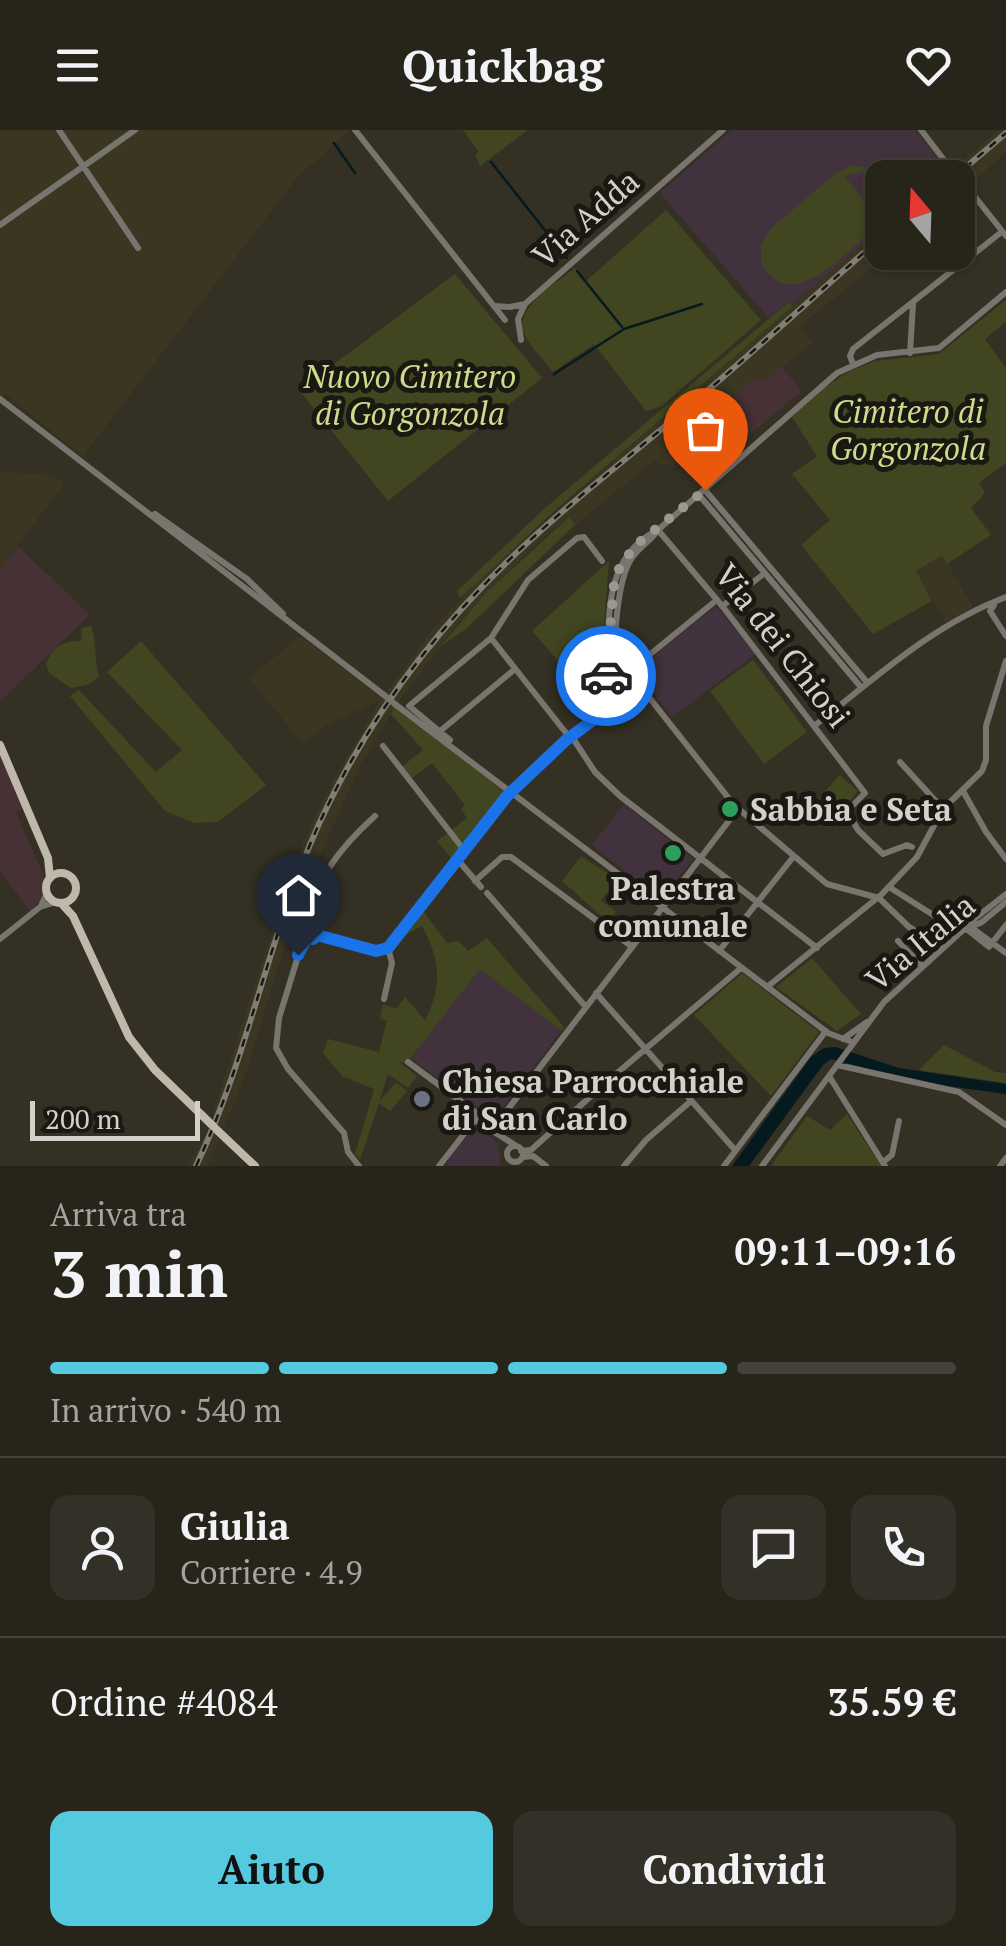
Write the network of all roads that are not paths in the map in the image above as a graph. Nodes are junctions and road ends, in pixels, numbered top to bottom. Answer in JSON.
{"nodes":[{"id":1,"x":59,"y":130,"type":"edge"},
{"id":2,"x":134,"y":130,"type":"edge"},
{"id":3,"x":354,"y":130,"type":"edge"},
{"id":4,"x":723,"y":130,"type":"edge"},
{"id":5,"x":921,"y":130,"type":"edge"},
{"id":6,"x":84,"y":166,"type":"junction"},
{"id":7,"x":0,"y":226,"type":"edge"},
{"id":8,"x":1003,"y":235,"type":"edge"},
{"id":9,"x":138,"y":248,"type":"dead end"},
{"id":10,"x":1006,"y":292,"type":"edge"},
{"id":11,"x":913,"y":303,"type":"junction"},
{"id":12,"x":525,"y":304,"type":"junction"},
{"id":13,"x":493,"y":305,"type":"junction"},
{"id":14,"x":511,"y":307,"type":"junction"},
{"id":15,"x":519,"y":313,"type":"junction"},
{"id":16,"x":505,"y":320,"type":"junction"},
{"id":17,"x":520,"y":340,"type":"dead end"},
{"id":18,"x":910,"y":353,"type":"junction"},
{"id":19,"x":852,"y":364,"type":"junction"},
{"id":20,"x":0,"y":398,"type":"edge"},
{"id":21,"x":702,"y":493,"type":"junction"},
{"id":22,"x":658,"y":530,"type":"junction"},
{"id":23,"x":602,"y":561,"type":"dead end"},
{"id":24,"x":761,"y":576,"type":"dead end"},
{"id":25,"x":1006,"y":598,"type":"edge"},
{"id":26,"x":713,"y":603,"type":"dead end"},
{"id":27,"x":726,"y":604,"type":"dead end"},
{"id":28,"x":983,"y":606,"type":"junction"},
{"id":29,"x":998,"y":614,"type":"edge"},
{"id":30,"x":491,"y":638,"type":"junction"},
{"id":31,"x":1006,"y":639,"type":"edge"},
{"id":32,"x":1006,"y":661,"type":"edge"},
{"id":33,"x":516,"y":669,"type":"junction"},
{"id":34,"x":630,"y":671,"type":"junction"},
{"id":35,"x":607,"y":682,"type":"junction"},
{"id":36,"x":863,"y":684,"type":"junction"},
{"id":37,"x":814,"y":726,"type":"junction"},
{"id":38,"x":440,"y":732,"type":"junction"},
{"id":39,"x":570,"y":737,"type":"junction"},
{"id":40,"x":450,"y":740,"type":"dead end"},
{"id":41,"x":0,"y":745,"type":"edge"},
{"id":42,"x":383,"y":746,"type":"dead end"},
{"id":43,"x":900,"y":762,"type":"dead end"},
{"id":44,"x":963,"y":791,"type":"junction"},
{"id":45,"x":512,"y":792,"type":"junction"},
{"id":46,"x":738,"y":808,"type":"junction"},
{"id":47,"x":944,"y":809,"type":"junction"},
{"id":48,"x":375,"y":816,"type":"dead end"},
{"id":49,"x":916,"y":849,"type":"junction"},
{"id":50,"x":464,"y":850,"type":"junction"},
{"id":51,"x":794,"y":856,"type":"junction"},
{"id":52,"x":48,"y":858,"type":"junction"},
{"id":53,"x":700,"y":858,"type":"junction"},
{"id":54,"x":457,"y":859,"type":"junction"},
{"id":55,"x":1006,"y":859,"type":"edge"},
{"id":56,"x":62,"y":873,"type":"junction"},
{"id":57,"x":50,"y":878,"type":"junction"},
{"id":58,"x":889,"y":886,"type":"junction"},
{"id":59,"x":481,"y":887,"type":"junction"},
{"id":60,"x":47,"y":893,"type":"junction"},
{"id":61,"x":1006,"y":894,"type":"edge"},
{"id":62,"x":72,"y":897,"type":"junction"},
{"id":63,"x":878,"y":898,"type":"junction"},
{"id":64,"x":58,"y":902,"type":"junction"},
{"id":65,"x":758,"y":902,"type":"junction"},
{"id":66,"x":1006,"y":902,"type":"edge"},
{"id":67,"x":40,"y":907,"type":"junction"},
{"id":68,"x":661,"y":908,"type":"junction"},
{"id":69,"x":74,"y":919,"type":"junction"},
{"id":70,"x":1006,"y":925,"type":"edge"},
{"id":71,"x":966,"y":930,"type":"junction"},
{"id":72,"x":314,"y":931,"type":"junction"},
{"id":73,"x":0,"y":939,"type":"edge"},
{"id":74,"x":898,"y":941,"type":"dead end"},
{"id":75,"x":992,"y":942,"type":"junction"},
{"id":76,"x":631,"y":946,"type":"junction"},
{"id":77,"x":388,"y":948,"type":"junction"},
{"id":78,"x":817,"y":948,"type":"junction"},
{"id":79,"x":940,"y":950,"type":"junction"},
{"id":80,"x":719,"y":951,"type":"junction"},
{"id":81,"x":1006,"y":953,"type":"edge"},
{"id":82,"x":922,"y":966,"type":"junction"},
{"id":83,"x":741,"y":968,"type":"junction"},
{"id":84,"x":767,"y":987,"type":"junction"},
{"id":85,"x":596,"y":992,"type":"junction"},
{"id":86,"x":384,"y":999,"type":"dead end"},
{"id":87,"x":585,"y":1006,"type":"junction"},
{"id":88,"x":868,"y":1023,"type":"junction"},
{"id":89,"x":826,"y":1031,"type":"junction"},
{"id":90,"x":843,"y":1040,"type":"junction"},
{"id":91,"x":850,"y":1045,"type":"junction"},
{"id":92,"x":645,"y":1048,"type":"junction"},
{"id":93,"x":408,"y":1062,"type":"dead end"},
{"id":94,"x":839,"y":1063,"type":"junction"},
{"id":95,"x":830,"y":1076,"type":"junction"},
{"id":96,"x":691,"y":1101,"type":"junction"},
{"id":97,"x":478,"y":1120,"type":"junction"},
{"id":98,"x":899,"y":1120,"type":"dead end"},
{"id":99,"x":1006,"y":1125,"type":"edge"},
{"id":100,"x":492,"y":1130,"type":"junction"},
{"id":101,"x":736,"y":1150,"type":"junction"},
{"id":102,"x":515,"y":1158,"type":"edge"},
{"id":103,"x":1006,"y":1158,"type":"edge"},
{"id":104,"x":884,"y":1164,"type":"edge"},
{"id":105,"x":256,"y":1166,"type":"edge"},
{"id":106,"x":359,"y":1166,"type":"edge"},
{"id":107,"x":439,"y":1166,"type":"edge"},
{"id":108,"x":546,"y":1166,"type":"edge"},
{"id":109,"x":624,"y":1166,"type":"edge"},
{"id":110,"x":724,"y":1166,"type":"edge"},
{"id":111,"x":762,"y":1166,"type":"edge"},
{"id":112,"x":1000,"y":1166,"type":"edge"}],
"edges":[{"from":1,"to":6,"type":"street"},
{"from":2,"to":6,"type":"street"},
{"from":3,"to":13,"type":"street"},
{"from":4,"to":12,"type":"street","name":"Via Adda"},
{"from":5,"to":8,"type":"street","bridge":true},
{"from":6,"to":7,"type":"street"},
{"from":6,"to":9,"type":"street"},
{"from":8,"to":11,"type":"street"},
{"from":10,"to":18,"type":"street"},
{"from":11,"to":18,"type":"street"},
{"from":11,"to":19,"type":"street"},
{"from":12,"to":14,"type":"street","name":"Via Adda"},
{"from":12,"to":15,"type":"street","name":"Via Adda"},
{"from":13,"to":14,"type":"street","name":"Via Adda"},
{"from":13,"to":16,"type":"street"},
{"from":14,"to":16,"type":"street"},
{"from":15,"to":16,"type":"street","name":"Via Adda"},
{"from":15,"to":17,"type":"street","name":"Via Adda"},
{"from":18,"to":19,"type":"street"},
{"from":19,"to":21,"type":"street"},
{"from":20,"to":45,"type":"street","bridge":true},
{"from":21,"to":22,"type":"street"},
{"from":21,"to":36,"type":"street"},
{"from":22,"to":34,"type":"street"},
{"from":22,"to":35,"type":"street"},
{"from":22,"to":37,"type":"street","name":"Via dei Chiosi"},
{"from":23,"to":30,"type":"street"},
{"from":24,"to":27,"type":"street"},
{"from":25,"to":28,"type":"street"},
{"from":25,"to":29,"type":"street"},
{"from":26,"to":34,"type":"street"},
{"from":28,"to":31,"type":"street"},
{"from":28,"to":36,"type":"street"},
{"from":29,"to":31,"type":"street"},
{"from":30,"to":33,"type":"street"},
{"from":30,"to":38,"type":"street"},
{"from":32,"to":44,"type":"street"},
{"from":33,"to":38,"type":"street"},
{"from":33,"to":39,"type":"street"},
{"from":34,"to":35,"type":"street"},
{"from":34,"to":35,"type":"street"},
{"from":34,"to":46,"type":"street"},
{"from":35,"to":39,"type":"street"},
{"from":36,"to":37,"type":"street"},
{"from":37,"to":49,"type":"street","name":"Via dei Chiosi"},
{"from":38,"to":40,"type":"street"},
{"from":39,"to":45,"type":"street"},
{"from":39,"to":53,"type":"street"},
{"from":41,"to":52,"type":"main road"},
{"from":42,"to":50,"type":"street"},
{"from":43,"to":47,"type":"street"},
{"from":44,"to":47,"type":"street"},
{"from":44,"to":55,"type":"street"},
{"from":45,"to":50,"type":"street"},
{"from":45,"to":68,"type":"street"},
{"from":46,"to":51,"type":"street"},
{"from":46,"to":53,"type":"street"},
{"from":47,"to":49,"type":"street"},
{"from":48,"to":72,"type":"street"},
{"from":49,"to":58,"type":"street"},
{"from":50,"to":54,"type":"street"},
{"from":51,"to":63,"type":"street"},
{"from":51,"to":65,"type":"street"},
{"from":52,"to":56,"type":"main road"},
{"from":52,"to":57,"type":"main road"},
{"from":53,"to":65,"type":"street"},
{"from":53,"to":68,"type":"street"},
{"from":54,"to":59,"type":"street"},
{"from":54,"to":77,"type":"street"},
{"from":56,"to":57,"type":"main road"},
{"from":56,"to":62,"type":"main road"},
{"from":57,"to":60,"type":"main road"},
{"from":58,"to":63,"type":"street"},
{"from":58,"to":71,"type":"street"},
{"from":59,"to":76,"type":"street"},
{"from":59,"to":87,"type":"street"},
{"from":60,"to":64,"type":"main road"},
{"from":60,"to":67,"type":"street"},
{"from":61,"to":71,"type":"street"},
{"from":62,"to":64,"type":"main road"},
{"from":62,"to":69,"type":"main road"},
{"from":63,"to":78,"type":"street"},
{"from":63,"to":79,"type":"street"},
{"from":64,"to":67,"type":"street"},
{"from":64,"to":69,"type":"main road"},
{"from":65,"to":78,"type":"street"},
{"from":65,"to":80,"type":"street"},
{"from":66,"to":71,"type":"street","name":"Via Italia"},
{"from":67,"to":73,"type":"street"},
{"from":68,"to":76,"type":"street"},
{"from":68,"to":80,"type":"street"},
{"from":69,"to":105,"type":"main road"},
{"from":70,"to":75,"type":"street"},
{"from":71,"to":75,"type":"street"},
{"from":71,"to":79,"type":"street","name":"Via Italia"},
{"from":72,"to":77,"type":"street"},
{"from":72,"to":106,"type":"street"},
{"from":74,"to":82,"type":"street"},
{"from":75,"to":81,"type":"street"},
{"from":76,"to":85,"type":"street"},
{"from":77,"to":86,"type":"street"},
{"from":78,"to":84,"type":"street"},
{"from":79,"to":82,"type":"street","name":"Via Italia"},
{"from":80,"to":83,"type":"street"},
{"from":82,"to":88,"type":"street","name":"Via Italia"},
{"from":83,"to":84,"type":"street"},
{"from":83,"to":92,"type":"street"},
{"from":84,"to":89,"type":"street"},
{"from":85,"to":87,"type":"street"},
{"from":85,"to":92,"type":"street"},
{"from":87,"to":100,"type":"street"},
{"from":88,"to":90,"type":"street","name":"Via Italia"},
{"from":88,"to":91,"type":"street","name":"Via Italia"},
{"from":89,"to":90,"type":"street"},
{"from":89,"to":101,"type":"street"},
{"from":90,"to":91,"type":"street"},
{"from":91,"to":94,"type":"street","name":"Via Italia"},
{"from":92,"to":96,"type":"street"},
{"from":92,"to":102,"type":"street"},
{"from":93,"to":97,"type":"street"},
{"from":94,"to":95,"type":"street","name":"Via Italia"},
{"from":94,"to":99,"type":"street"},
{"from":95,"to":104,"type":"street"},
{"from":95,"to":111,"type":"street","name":"Via Italia"},
{"from":96,"to":101,"type":"street"},
{"from":96,"to":109,"type":"street"},
{"from":97,"to":100,"type":"street"},
{"from":97,"to":107,"type":"street"},
{"from":98,"to":104,"type":"street"},
{"from":100,"to":102,"type":"street"},
{"from":101,"to":110,"type":"street"},
{"from":102,"to":108,"type":"street"},
{"from":103,"to":112,"type":"street"}]}
